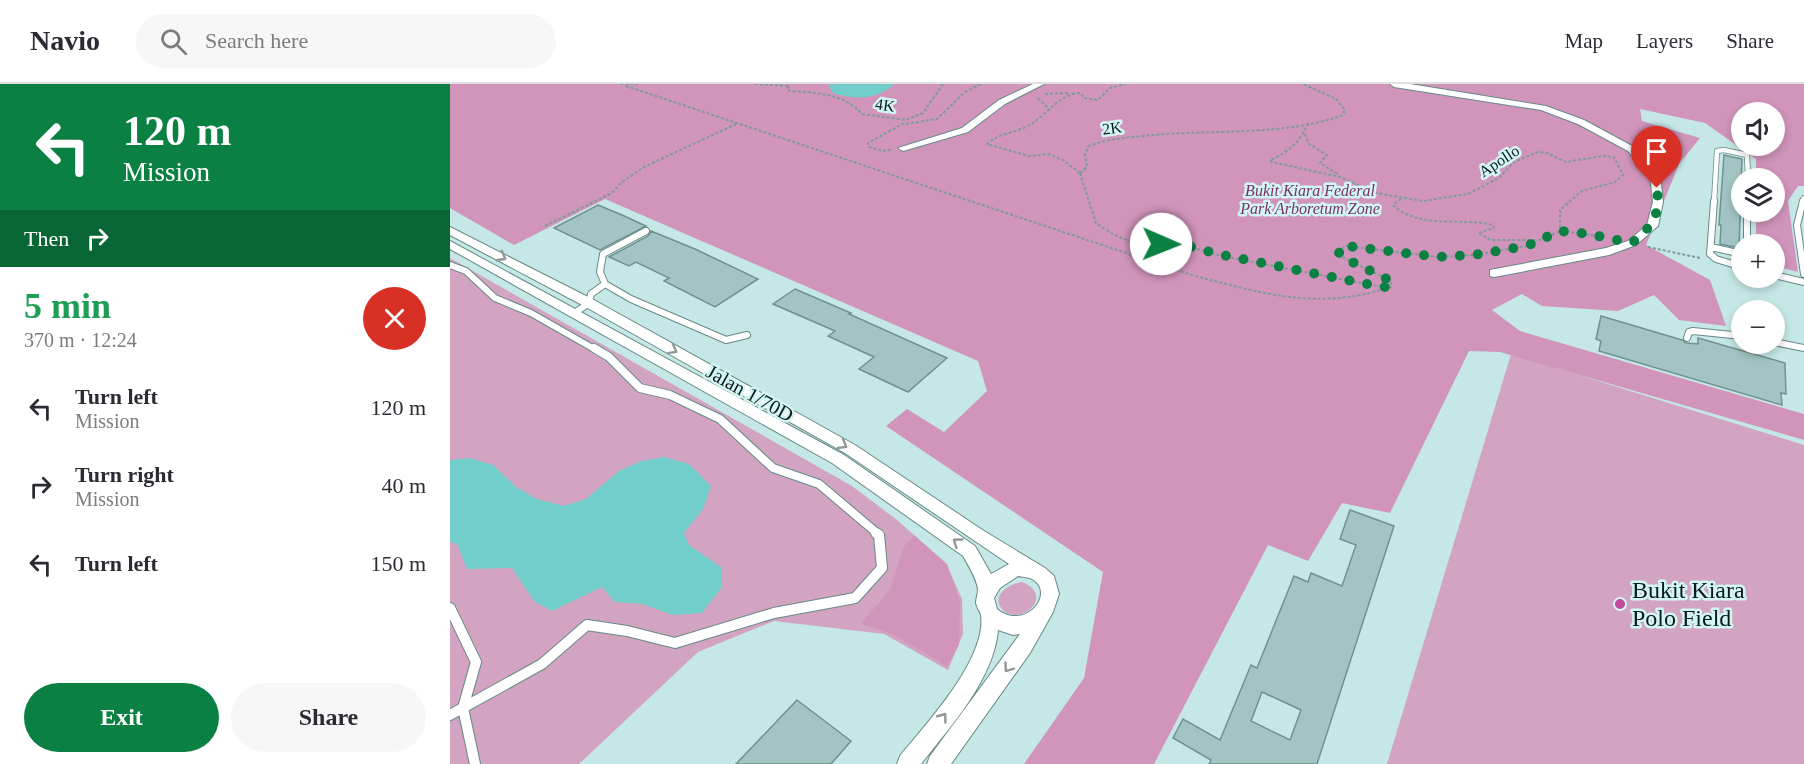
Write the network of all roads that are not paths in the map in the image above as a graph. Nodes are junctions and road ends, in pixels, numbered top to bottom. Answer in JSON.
{"nodes":[{"id":1,"x":1040,"y":84,"type":"edge"},
{"id":2,"x":1394,"y":84,"type":"edge"},
{"id":3,"x":903,"y":148,"type":"road end"},
{"id":4,"x":1748,"y":168,"type":"edge"},
{"id":5,"x":1804,"y":198,"type":"edge"},
{"id":6,"x":450,"y":230,"type":"edge"},
{"id":7,"x":645,"y":231,"type":"dead end"},
{"id":8,"x":450,"y":244,"type":"edge"},
{"id":9,"x":1710,"y":247,"type":"junction"},
{"id":10,"x":1731,"y":252,"type":"edge"},
{"id":11,"x":1731,"y":264,"type":"edge"},
{"id":12,"x":450,"y":265,"type":"edge"},
{"id":13,"x":1494,"y":273,"type":"dead end"},
{"id":14,"x":1804,"y":274,"type":"edge"},
{"id":15,"x":1785,"y":278,"type":"edge"},
{"id":16,"x":1804,"y":282,"type":"edge"},
{"id":17,"x":605,"y":284,"type":"junction"},
{"id":18,"x":589,"y":303,"type":"junction"},
{"id":19,"x":576,"y":312,"type":"junction"},
{"id":20,"x":747,"y":335,"type":"dead end"},
{"id":21,"x":1731,"y":335,"type":"edge"},
{"id":22,"x":1687,"y":338,"type":"dead end"},
{"id":23,"x":1785,"y":344,"type":"edge"},
{"id":24,"x":1804,"y":348,"type":"edge"},
{"id":25,"x":1039,"y":573,"type":"junction"},
{"id":26,"x":987,"y":590,"type":"junction"},
{"id":27,"x":450,"y":608,"type":"edge"},
{"id":28,"x":990,"y":613,"type":"junction"},
{"id":29,"x":1038,"y":618,"type":"junction"},
{"id":30,"x":463,"y":708,"type":"junction"},
{"id":31,"x":450,"y":715,"type":"edge"},
{"id":32,"x":475,"y":764,"type":"edge"},
{"id":33,"x":908,"y":764,"type":"edge"},
{"id":34,"x":938,"y":764,"type":"edge"}],
"edges":[{"from":1,"to":3,"type":"street"},
{"from":2,"to":13,"type":"street"},
{"from":4,"to":9,"type":"lane"},
{"from":5,"to":14,"type":"lane"},
{"from":6,"to":18,"type":"street","name":"Jalan 1/70D","one_way":true},
{"from":7,"to":17,"type":"lane"},
{"from":8,"to":19,"type":"street","name":"Jalan 1/70D"},
{"from":9,"to":10,"type":"lane"},
{"from":9,"to":11,"type":"lane"},
{"from":12,"to":30,"type":"lane"},
{"from":15,"to":16,"type":"lane"},
{"from":17,"to":18,"type":"lane"},
{"from":17,"to":20,"type":"lane"},
{"from":18,"to":19,"type":"lane"},
{"from":18,"to":25,"type":"street","name":"Jalan 1/70D","one_way":true},
{"from":26,"to":19,"type":"street","name":"Jalan 1/70D","one_way":true},
{"from":21,"to":22,"type":"lane"},
{"from":23,"to":24,"type":"lane"},
{"from":25,"to":26,"type":"street"},
{"from":25,"to":29,"type":"street"},
{"from":26,"to":28,"type":"street"},
{"from":27,"to":30,"type":"lane"},
{"from":28,"to":29,"type":"street"},
{"from":33,"to":28,"type":"street","one_way":true},
{"from":29,"to":34,"type":"street","one_way":true},
{"from":30,"to":31,"type":"lane"},
{"from":30,"to":32,"type":"lane"}]}
